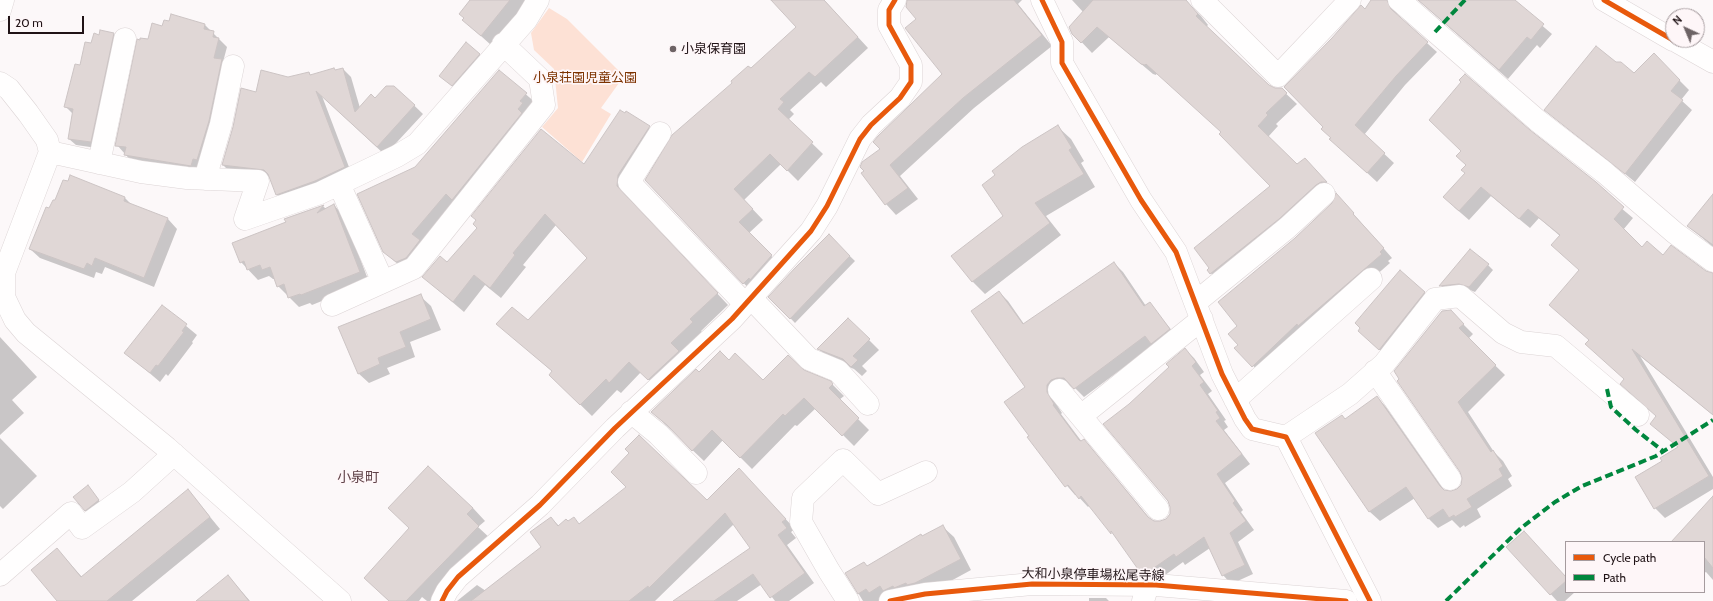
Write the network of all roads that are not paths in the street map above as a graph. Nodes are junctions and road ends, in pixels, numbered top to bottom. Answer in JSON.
{"nodes":[{"id":1,"x":3,"y":0,"type":"edge"},
{"id":2,"x":538,"y":0,"type":"edge"},
{"id":3,"x":895,"y":0,"type":"edge"},
{"id":4,"x":1042,"y":0,"type":"edge"},
{"id":5,"x":1202,"y":0,"type":"edge"},
{"id":6,"x":1350,"y":0,"type":"edge"},
{"id":7,"x":1399,"y":0,"type":"edge"},
{"id":8,"x":1604,"y":0,"type":"edge"},
{"id":9,"x":0,"y":10,"type":"edge"},
{"id":10,"x":1665,"y":35,"type":"edge"},
{"id":11,"x":125,"y":39,"type":"dead end"},
{"id":12,"x":503,"y":44,"type":"junction"},
{"id":13,"x":1688,"y":48,"type":"edge"},
{"id":14,"x":1713,"y":62,"type":"edge"},
{"id":15,"x":233,"y":66,"type":"dead end"},
{"id":16,"x":0,"y":83,"type":"edge"},
{"id":17,"x":660,"y":134,"type":"dead end"},
{"id":18,"x":50,"y":152,"type":"junction"},
{"id":19,"x":99,"y":163,"type":"junction"},
{"id":20,"x":205,"y":180,"type":"junction"},
{"id":21,"x":339,"y":184,"type":"junction"},
{"id":22,"x":1324,"y":194,"type":"dead end"},
{"id":23,"x":1713,"y":261,"type":"edge"},
{"id":24,"x":1371,"y":280,"type":"dead end"},
{"id":25,"x":383,"y":282,"type":"junction"},
{"id":26,"x":748,"y":301,"type":"junction"},
{"id":27,"x":332,"y":305,"type":"dead end"},
{"id":28,"x":1199,"y":311,"type":"junction"},
{"id":29,"x":1375,"y":371,"type":"junction"},
{"id":30,"x":1059,"y":390,"type":"dead end"},
{"id":31,"x":1235,"y":400,"type":"junction"},
{"id":32,"x":868,"y":404,"type":"dead end"},
{"id":33,"x":631,"y":412,"type":"junction"},
{"id":34,"x":1638,"y":415,"type":"dead end"},
{"id":35,"x":1081,"y":416,"type":"junction"},
{"id":36,"x":1286,"y":437,"type":"junction"},
{"id":37,"x":174,"y":454,"type":"junction"},
{"id":38,"x":926,"y":472,"type":"dead end"},
{"id":39,"x":696,"y":473,"type":"dead end"},
{"id":40,"x":1450,"y":479,"type":"dead end"},
{"id":41,"x":1158,"y":509,"type":"dead end"},
{"id":42,"x":0,"y":575,"type":"edge"},
{"id":43,"x":1146,"y":593,"type":"edge"},
{"id":44,"x":340,"y":601,"type":"edge"},
{"id":45,"x":442,"y":601,"type":"edge"},
{"id":46,"x":848,"y":601,"type":"edge"},
{"id":47,"x":890,"y":601,"type":"edge"},
{"id":48,"x":1346,"y":601,"type":"edge"},
{"id":49,"x":1370,"y":601,"type":"edge"}],
"edges":[{"from":1,"to":9,"type":"street"},
{"from":2,"to":12,"type":"street"},
{"from":3,"to":26,"type":"street"},
{"from":4,"to":28,"type":"street"},
{"from":5,"to":6,"type":"street"},
{"from":7,"to":23,"type":"street"},
{"from":8,"to":10,"type":"street"},
{"from":11,"to":19,"type":"street"},
{"from":12,"to":21,"type":"street"},
{"from":12,"to":25,"type":"street"},
{"from":13,"to":14,"type":"street"},
{"from":15,"to":20,"type":"street"},
{"from":16,"to":18,"type":"street"},
{"from":17,"to":26,"type":"street"},
{"from":18,"to":19,"type":"street"},
{"from":18,"to":37,"type":"street"},
{"from":19,"to":20,"type":"street"},
{"from":20,"to":21,"type":"street"},
{"from":21,"to":25,"type":"street"},
{"from":22,"to":28,"type":"street"},
{"from":24,"to":31,"type":"street"},
{"from":25,"to":27,"type":"street"},
{"from":26,"to":32,"type":"street"},
{"from":26,"to":33,"type":"street"},
{"from":28,"to":31,"type":"street"},
{"from":28,"to":35,"type":"street"},
{"from":29,"to":34,"type":"street"},
{"from":29,"to":36,"type":"street"},
{"from":29,"to":40,"type":"street"},
{"from":30,"to":35,"type":"street"},
{"from":31,"to":36,"type":"street"},
{"from":33,"to":39,"type":"street"},
{"from":33,"to":45,"type":"street"},
{"from":35,"to":41,"type":"street"},
{"from":36,"to":49,"type":"street"},
{"from":37,"to":42,"type":"street"},
{"from":37,"to":44,"type":"street"},
{"from":38,"to":46,"type":"street"},
{"from":43,"to":47,"type":"street","name":"大和小泉停車場松尾寺線"},
{"from":43,"to":48,"type":"street","name":"大和小泉停車場松尾寺線"}]}
